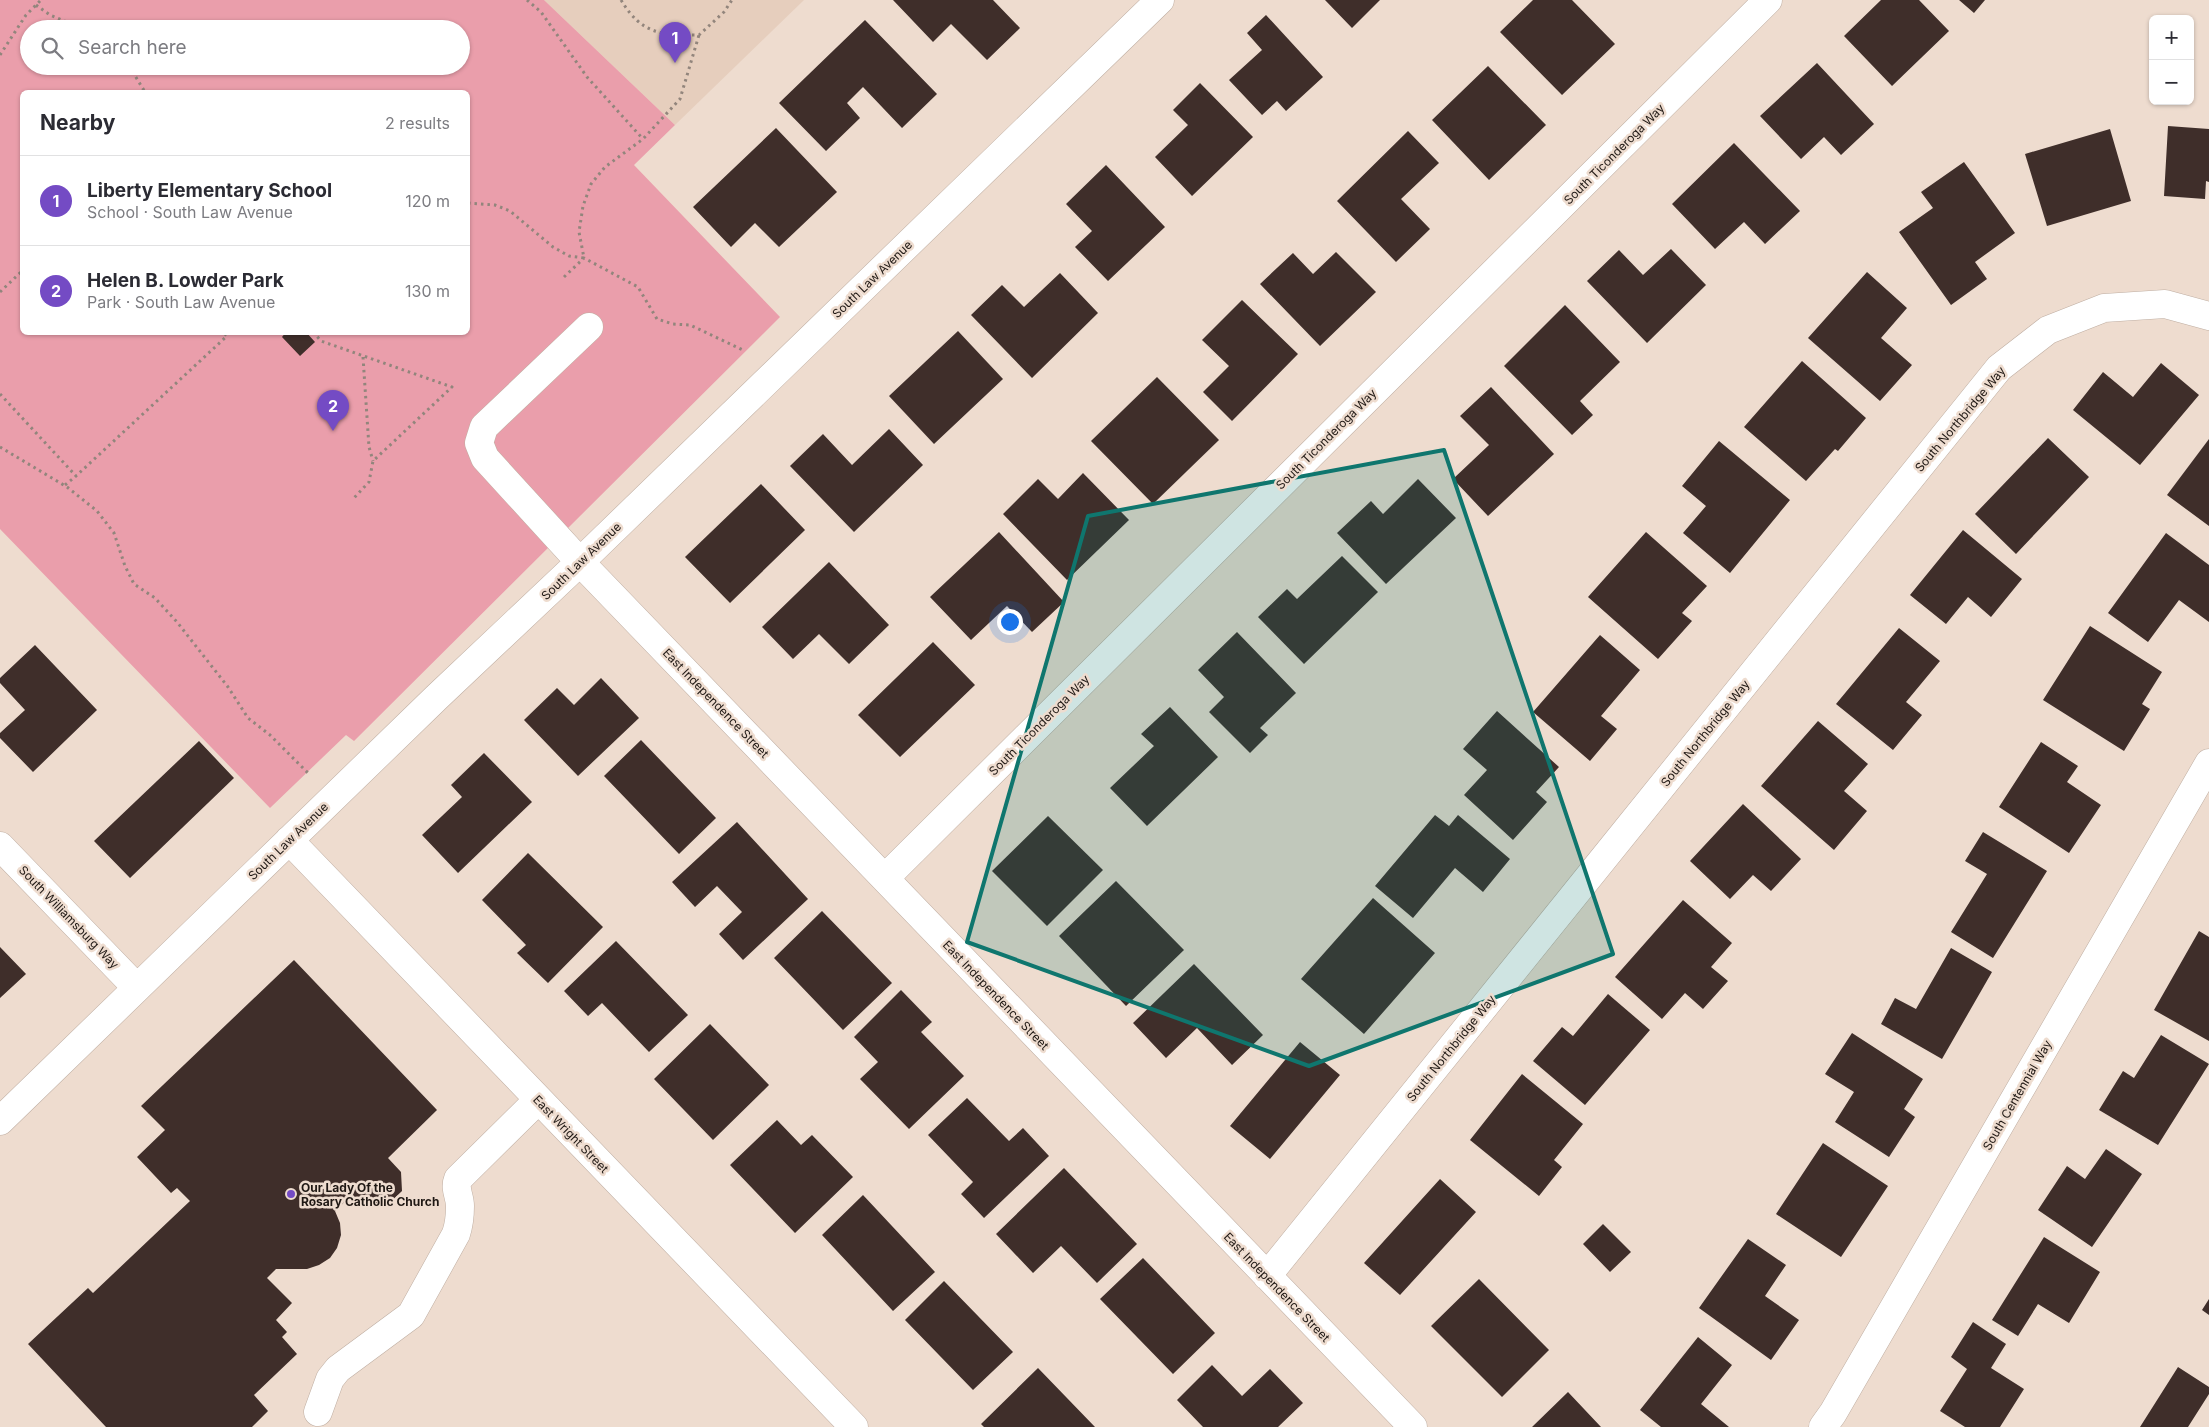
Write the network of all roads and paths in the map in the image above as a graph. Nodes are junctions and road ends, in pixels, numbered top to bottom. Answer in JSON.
{"nodes":[{"id":1,"x":41,"y":0,"type":"edge"},
{"id":2,"x":527,"y":0,"type":"edge"},
{"id":3,"x":621,"y":0,"type":"edge"},
{"id":4,"x":732,"y":0,"type":"edge"},
{"id":5,"x":1160,"y":0,"type":"edge"},
{"id":6,"x":1768,"y":0,"type":"edge"},
{"id":7,"x":36,"y":5,"type":"junction"},
{"id":8,"x":23,"y":20,"type":"edge"},
{"id":9,"x":63,"y":20,"type":"edge"},
{"id":10,"x":20,"y":24,"type":"edge"},
{"id":11,"x":699,"y":35,"type":"junction"},
{"id":12,"x":0,"y":55,"type":"edge"},
{"id":13,"x":135,"y":75,"type":"edge"},
{"id":14,"x":144,"y":90,"type":"edge"},
{"id":15,"x":643,"y":138,"type":"junction"},
{"id":16,"x":470,"y":203,"type":"edge"},
{"id":17,"x":584,"y":258,"type":"junction"},
{"id":18,"x":20,"y":273,"type":"edge"},
{"id":19,"x":564,"y":277,"type":"dead end"},
{"id":20,"x":0,"y":292,"type":"edge"},
{"id":21,"x":2209,"y":316,"type":"edge"},
{"id":22,"x":589,"y":327,"type":"dead end"},
{"id":23,"x":226,"y":335,"type":"edge"},
{"id":24,"x":316,"y":335,"type":"edge"},
{"id":25,"x":743,"y":350,"type":"dead end"},
{"id":26,"x":363,"y":357,"type":"junction"},
{"id":27,"x":0,"y":394,"type":"edge"},
{"id":28,"x":0,"y":446,"type":"edge"},
{"id":29,"x":373,"y":461,"type":"junction"},
{"id":30,"x":76,"y":476,"type":"junction"},
{"id":31,"x":65,"y":485,"type":"junction"},
{"id":32,"x":354,"y":498,"type":"dead end"},
{"id":33,"x":580,"y":562,"type":"junction"},
{"id":34,"x":2209,"y":763,"type":"edge"},
{"id":35,"x":311,"y":776,"type":"dead end"},
{"id":36,"x":288,"y":840,"type":"junction"},
{"id":37,"x":0,"y":846,"type":"edge"},
{"id":38,"x":885,"y":878,"type":"junction"},
{"id":39,"x":137,"y":988,"type":"junction"},
{"id":40,"x":538,"y":1100,"type":"junction"},
{"id":41,"x":0,"y":1121,"type":"edge"},
{"id":42,"x":1267,"y":1276,"type":"junction"},
{"id":43,"x":318,"y":1412,"type":"dead end"},
{"id":44,"x":854,"y":1427,"type":"edge"},
{"id":45,"x":1412,"y":1427,"type":"edge"},
{"id":46,"x":1823,"y":1427,"type":"edge"}],
"edges":[{"from":1,"to":7,"type":"path"},
{"from":2,"to":15,"type":"path"},
{"from":3,"to":11,"type":"path"},
{"from":4,"to":11,"type":"path"},
{"from":5,"to":33,"type":"street","name":"South Law Avenue"},
{"from":6,"to":38,"type":"street","name":"South Ticonderoga Way"},
{"from":7,"to":8,"type":"path"},
{"from":7,"to":9,"type":"path"},
{"from":10,"to":12,"type":"path"},
{"from":11,"to":15,"type":"path"},
{"from":13,"to":14,"type":"path"},
{"from":15,"to":17,"type":"path"},
{"from":16,"to":17,"type":"path"},
{"from":17,"to":19,"type":"path"},
{"from":17,"to":25,"type":"path"},
{"from":18,"to":20,"type":"path"},
{"from":21,"to":42,"type":"street","name":"South Northbridge Way"},
{"from":22,"to":33,"type":"street","name":"East Independence Street"},
{"from":23,"to":30,"type":"path"},
{"from":24,"to":26,"type":"path"},
{"from":26,"to":29,"type":"path"},
{"from":26,"to":29,"type":"path"},
{"from":27,"to":30,"type":"path"},
{"from":28,"to":31,"type":"path"},
{"from":29,"to":32,"type":"path"},
{"from":30,"to":31,"type":"path"},
{"from":31,"to":35,"type":"path"},
{"from":33,"to":36,"type":"street","name":"South Law Avenue"},
{"from":33,"to":38,"type":"street","name":"East Independence Street"},
{"from":34,"to":46,"type":"street","name":"South Centennial Way"},
{"from":36,"to":39,"type":"street","name":"South Law Avenue"},
{"from":36,"to":40,"type":"street","name":"East Wright Street"},
{"from":37,"to":39,"type":"street","name":"South Williamsburg Way"},
{"from":38,"to":42,"type":"street","name":"East Independence Street"},
{"from":39,"to":41,"type":"street","name":"South Law Avenue"},
{"from":40,"to":43,"type":"street"},
{"from":40,"to":44,"type":"street","name":"East Wright Street"},
{"from":42,"to":45,"type":"street","name":"East Independence Street"}]}
